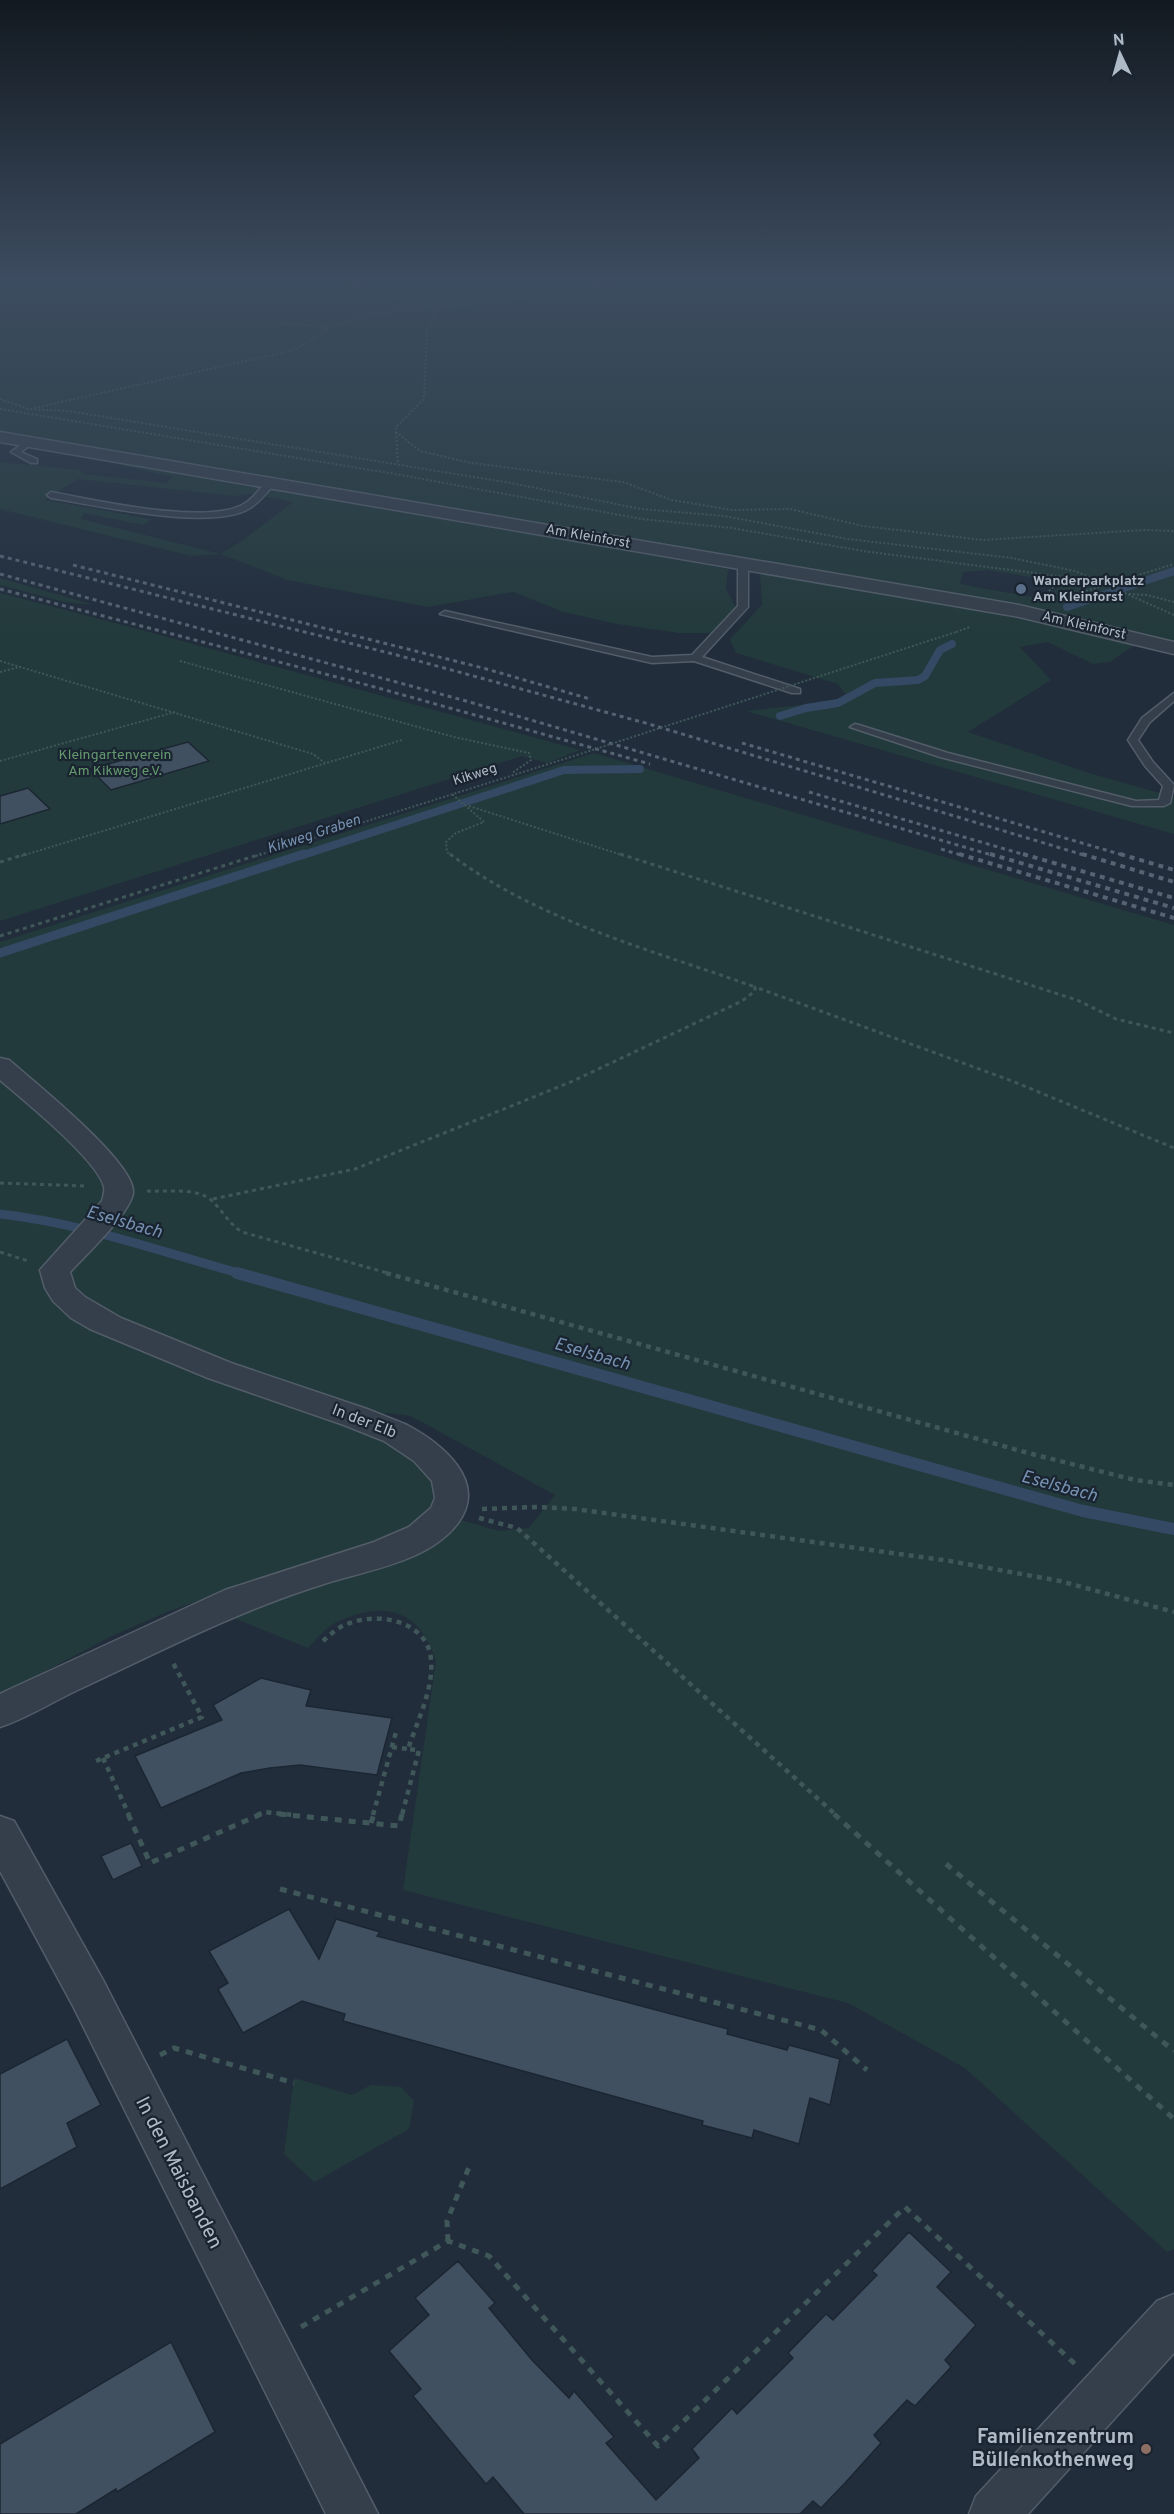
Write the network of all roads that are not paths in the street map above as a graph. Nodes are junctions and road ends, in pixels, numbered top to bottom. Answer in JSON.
{"nodes":[{"id":1,"x":0,"y":437,"type":"edge"},
{"id":2,"x":30,"y":442,"type":"junction"},
{"id":3,"x":34,"y":460,"type":"dead end"},
{"id":4,"x":272,"y":482,"type":"junction"},
{"id":5,"x":51,"y":495,"type":"dead end"},
{"id":6,"x":743,"y":564,"type":"junction"},
{"id":7,"x":445,"y":614,"type":"dead end"},
{"id":8,"x":1174,"y":648,"type":"edge"},
{"id":9,"x":695,"y":658,"type":"junction"},
{"id":10,"x":796,"y":691,"type":"dead end"},
{"id":11,"x":1174,"y":696,"type":"edge"},
{"id":12,"x":855,"y":727,"type":"dead end"},
{"id":13,"x":0,"y":1066,"type":"edge"},
{"id":14,"x":0,"y":1712,"type":"edge"},
{"id":15,"x":0,"y":1833,"type":"edge"},
{"id":16,"x":1174,"y":2318,"type":"edge"},
{"id":17,"x":353,"y":2514,"type":"edge"},
{"id":18,"x":994,"y":2514,"type":"edge"}],
"edges":[{"from":1,"to":2,"type":"street","name":"Am Kleinforst"},
{"from":2,"to":3,"type":"lane"},
{"from":2,"to":4,"type":"street","name":"Am Kleinforst"},
{"from":4,"to":5,"type":"lane"},
{"from":4,"to":6,"type":"street","name":"Am Kleinforst"},
{"from":6,"to":8,"type":"street","name":"Am Kleinforst"},
{"from":6,"to":9,"type":"lane"},
{"from":7,"to":9,"type":"lane"},
{"from":9,"to":10,"type":"lane"},
{"from":11,"to":12,"type":"lane"},
{"from":13,"to":14,"type":"street","name":"In der Elb"},
{"from":15,"to":17,"type":"street","name":"In den Maisbanden"},
{"from":16,"to":18,"type":"street"}]}
